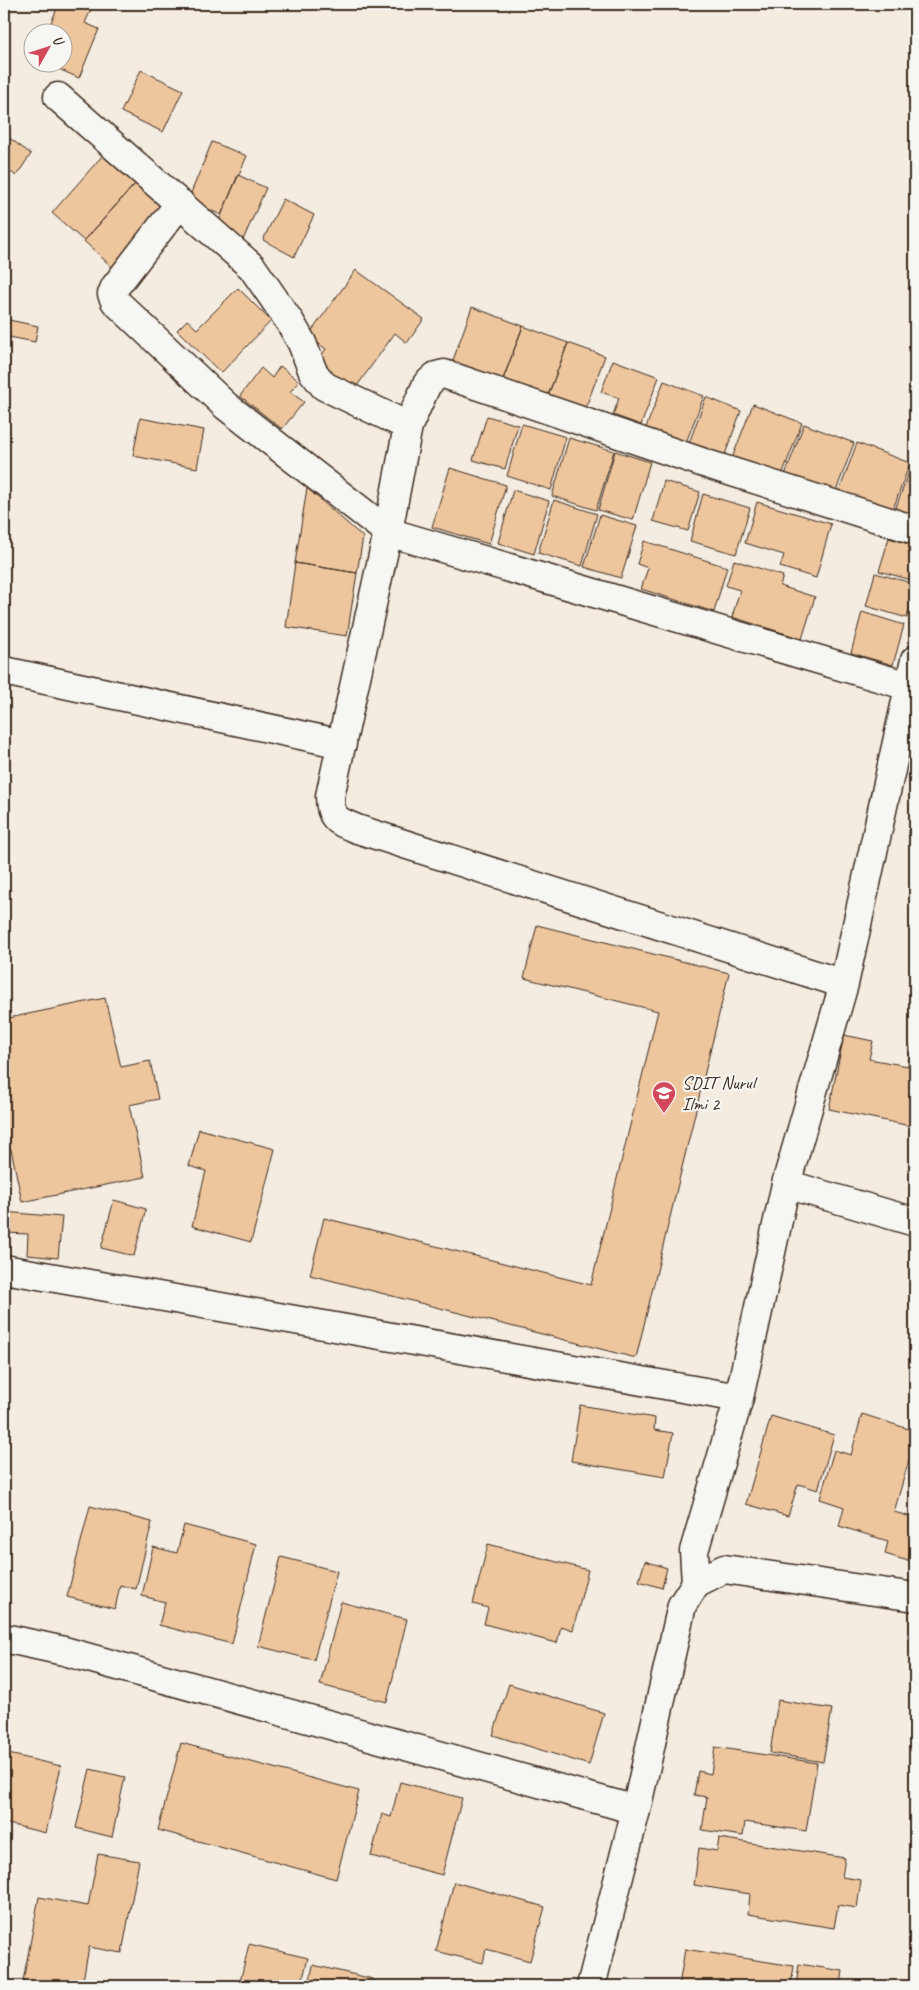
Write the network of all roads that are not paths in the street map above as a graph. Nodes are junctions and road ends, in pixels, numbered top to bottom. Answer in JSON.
{"nodes":[{"id":1,"x":58,"y":97,"type":"dead end"},
{"id":2,"x":180,"y":203,"type":"junction"},
{"id":3,"x":408,"y":426,"type":"junction"},
{"id":4,"x":915,"y":530,"type":"edge"},
{"id":5,"x":388,"y":532,"type":"junction"},
{"id":6,"x":915,"y":660,"type":"edge"},
{"id":7,"x":4,"y":670,"type":"edge"},
{"id":8,"x":908,"y":686,"type":"junction"},
{"id":9,"x":342,"y":744,"type":"junction"},
{"id":10,"x":844,"y":984,"type":"junction"},
{"id":11,"x":786,"y":1184,"type":"junction"},
{"id":12,"x":915,"y":1222,"type":"edge"},
{"id":13,"x":4,"y":1268,"type":"edge"},
{"id":14,"x":739,"y":1398,"type":"junction"},
{"id":15,"x":696,"y":1583,"type":"junction"},
{"id":16,"x":915,"y":1598,"type":"edge"},
{"id":17,"x":4,"y":1638,"type":"edge"},
{"id":18,"x":636,"y":1810,"type":"junction"},
{"id":19,"x":591,"y":1986,"type":"edge"}],
"edges":[{"from":1,"to":2,"type":"street"},
{"from":2,"to":3,"type":"street"},
{"from":2,"to":5,"type":"street"},
{"from":3,"to":4,"type":"street"},
{"from":3,"to":5,"type":"street"},
{"from":5,"to":8,"type":"street"},
{"from":5,"to":9,"type":"street"},
{"from":6,"to":8,"type":"street"},
{"from":7,"to":9,"type":"street"},
{"from":8,"to":10,"type":"street"},
{"from":9,"to":10,"type":"street"},
{"from":10,"to":11,"type":"street"},
{"from":11,"to":12,"type":"street"},
{"from":11,"to":14,"type":"street"},
{"from":13,"to":14,"type":"street"},
{"from":14,"to":15,"type":"street"},
{"from":15,"to":16,"type":"street"},
{"from":15,"to":18,"type":"street"},
{"from":17,"to":18,"type":"street"},
{"from":18,"to":19,"type":"street"}]}
